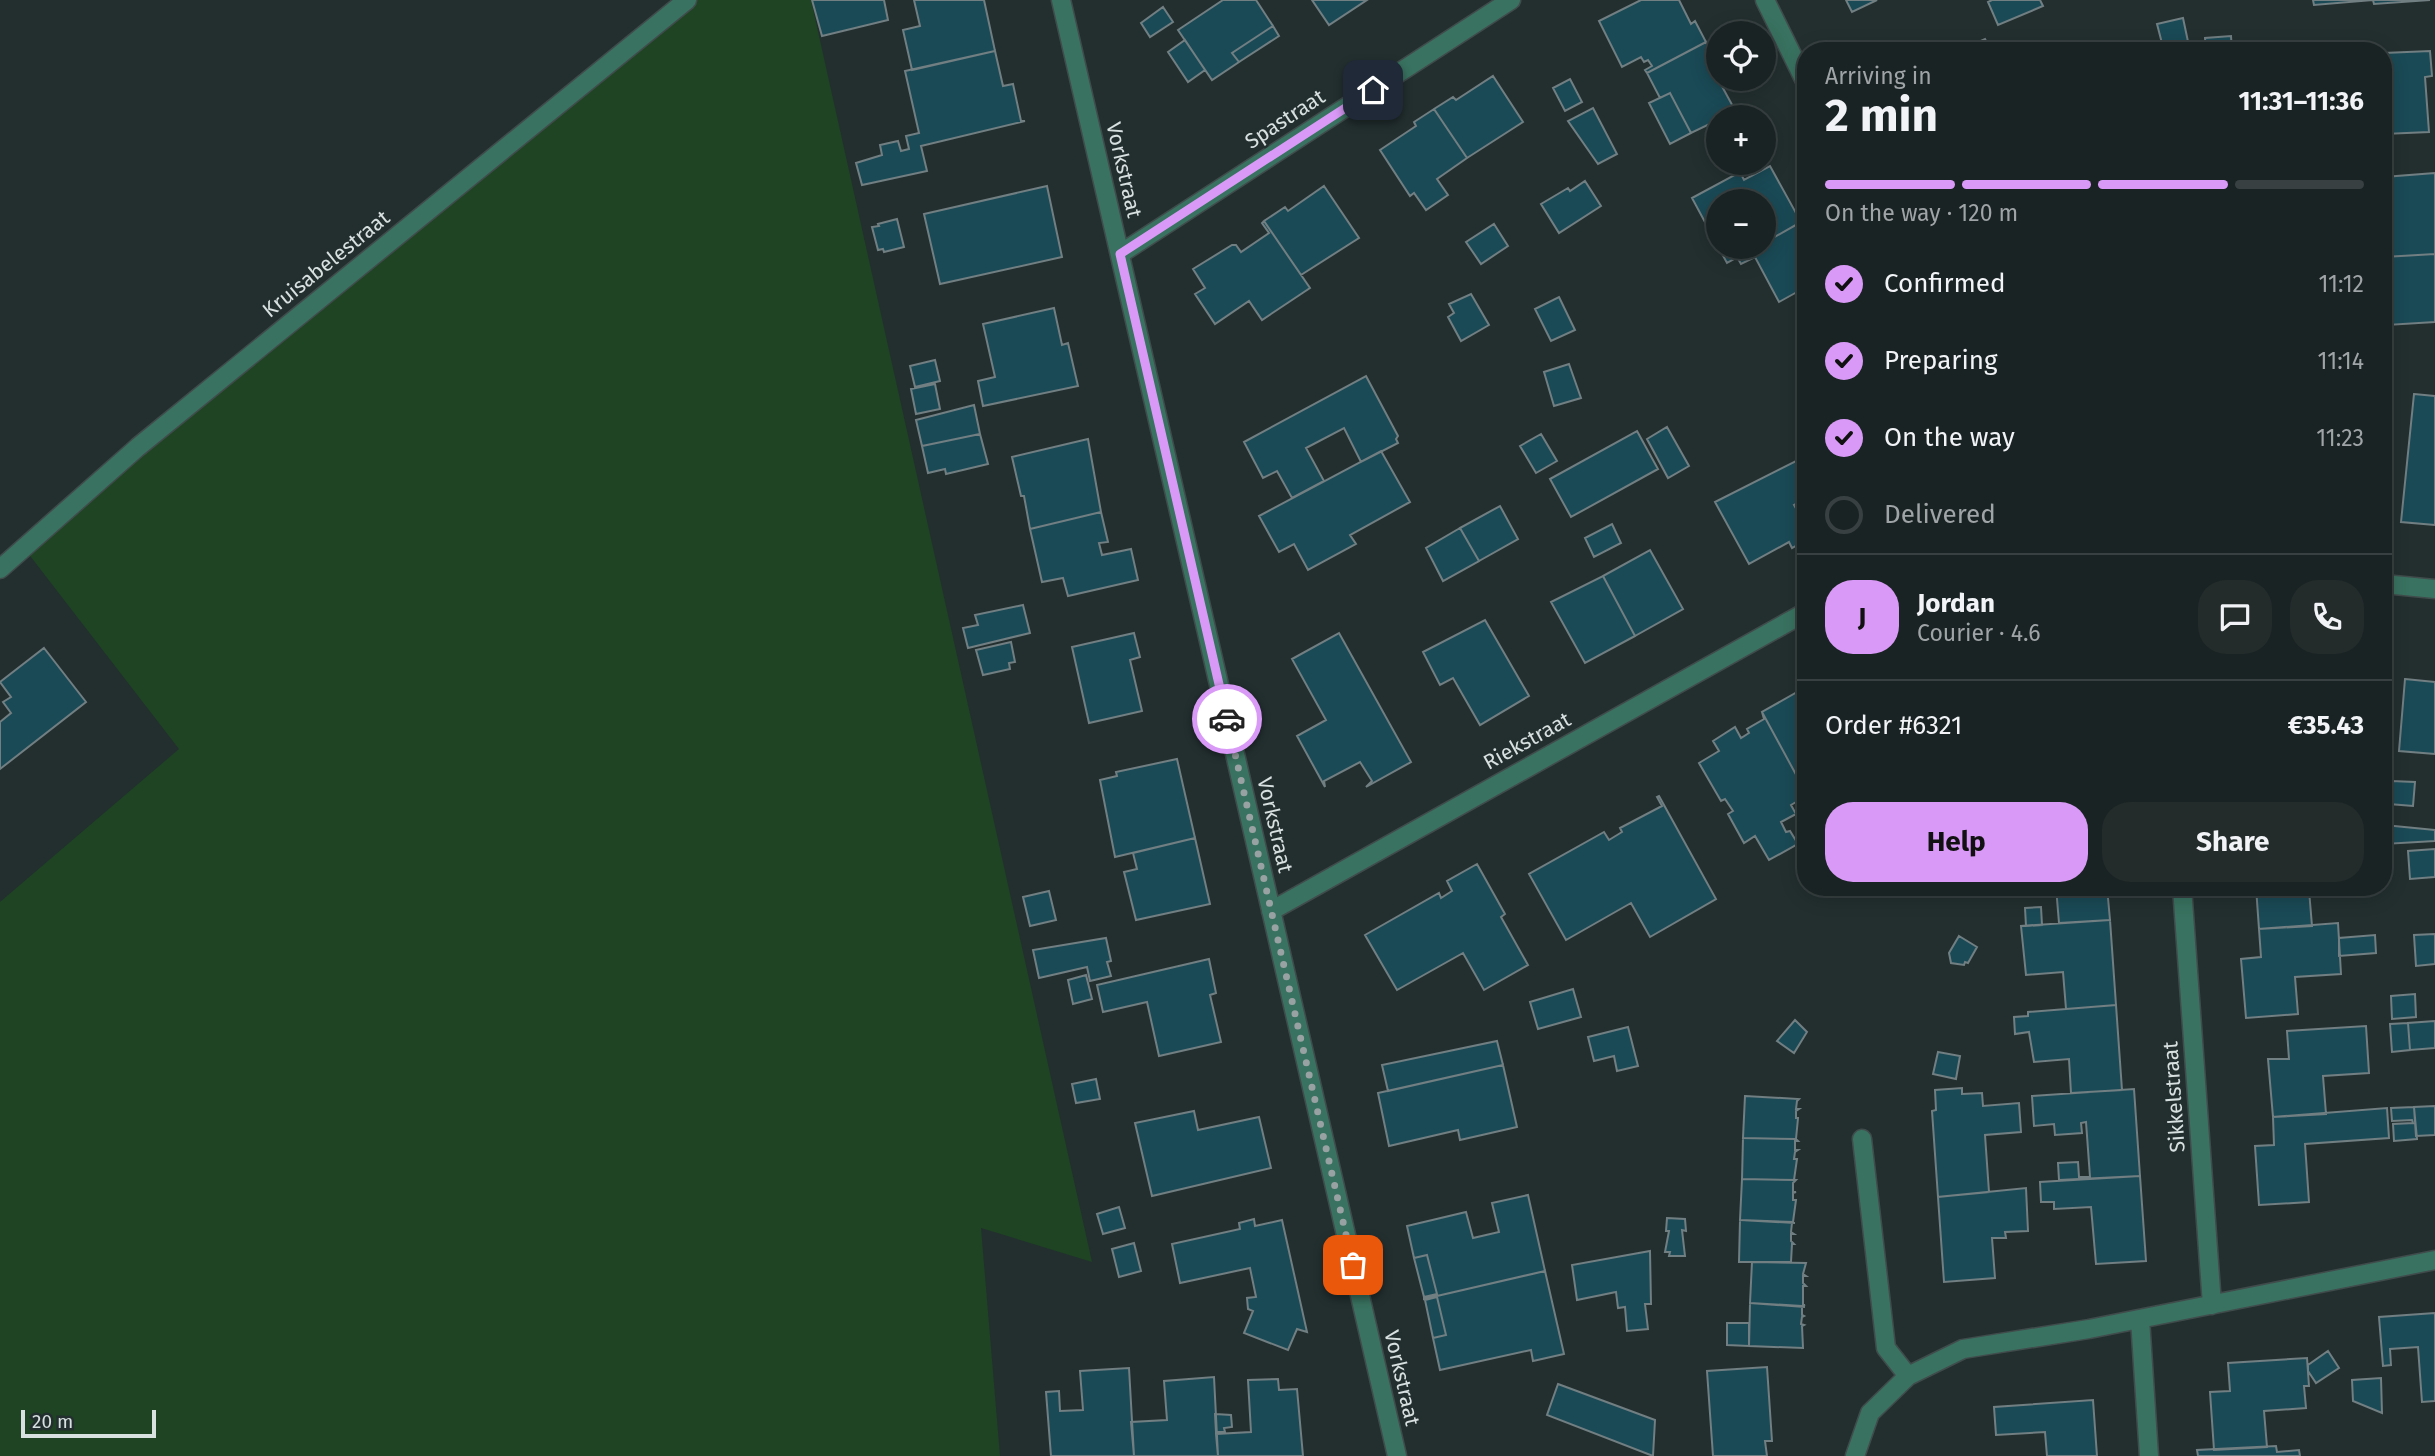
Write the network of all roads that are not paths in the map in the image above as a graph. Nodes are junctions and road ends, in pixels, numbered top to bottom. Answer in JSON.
{"nodes":[{"id":1,"x":687,"y":0,"type":"edge"},
{"id":2,"x":1061,"y":0,"type":"edge"},
{"id":3,"x":1511,"y":0,"type":"edge"},
{"id":4,"x":1765,"y":0,"type":"edge"},
{"id":5,"x":1797,"y":65,"type":"edge"},
{"id":6,"x":1120,"y":254,"type":"junction"},
{"id":7,"x":0,"y":569,"type":"edge"},
{"id":8,"x":2392,"y":585,"type":"edge"},
{"id":9,"x":2435,"y":589,"type":"edge"},
{"id":10,"x":1797,"y":617,"type":"edge"},
{"id":11,"x":2183,"y":896,"type":"edge"},
{"id":12,"x":1271,"y":911,"type":"junction"},
{"id":13,"x":1862,"y":1139,"type":"dead end"},
{"id":14,"x":2435,"y":1260,"type":"edge"},
{"id":15,"x":2212,"y":1304,"type":"junction"},
{"id":16,"x":2140,"y":1319,"type":"junction"},
{"id":17,"x":1908,"y":1376,"type":"junction"},
{"id":18,"x":1397,"y":1456,"type":"edge"},
{"id":19,"x":1855,"y":1456,"type":"edge"},
{"id":20,"x":2149,"y":1456,"type":"edge"}],
"edges":[{"from":1,"to":7,"type":"street","name":"Kruisabelestraat"},
{"from":2,"to":6,"type":"street","name":"Vorkstraat"},
{"from":3,"to":6,"type":"street","name":"Spastraat"},
{"from":4,"to":5,"type":"street"},
{"from":6,"to":12,"type":"street","name":"Vorkstraat"},
{"from":8,"to":9,"type":"street"},
{"from":10,"to":12,"type":"street","name":"Riekstraat"},
{"from":11,"to":15,"type":"street","name":"Sikkelstraat"},
{"from":12,"to":18,"type":"street","name":"Vorkstraat"},
{"from":13,"to":17,"type":"street"},
{"from":14,"to":15,"type":"street"},
{"from":15,"to":16,"type":"street"},
{"from":16,"to":17,"type":"street"},
{"from":16,"to":20,"type":"street"},
{"from":17,"to":19,"type":"street"}]}
